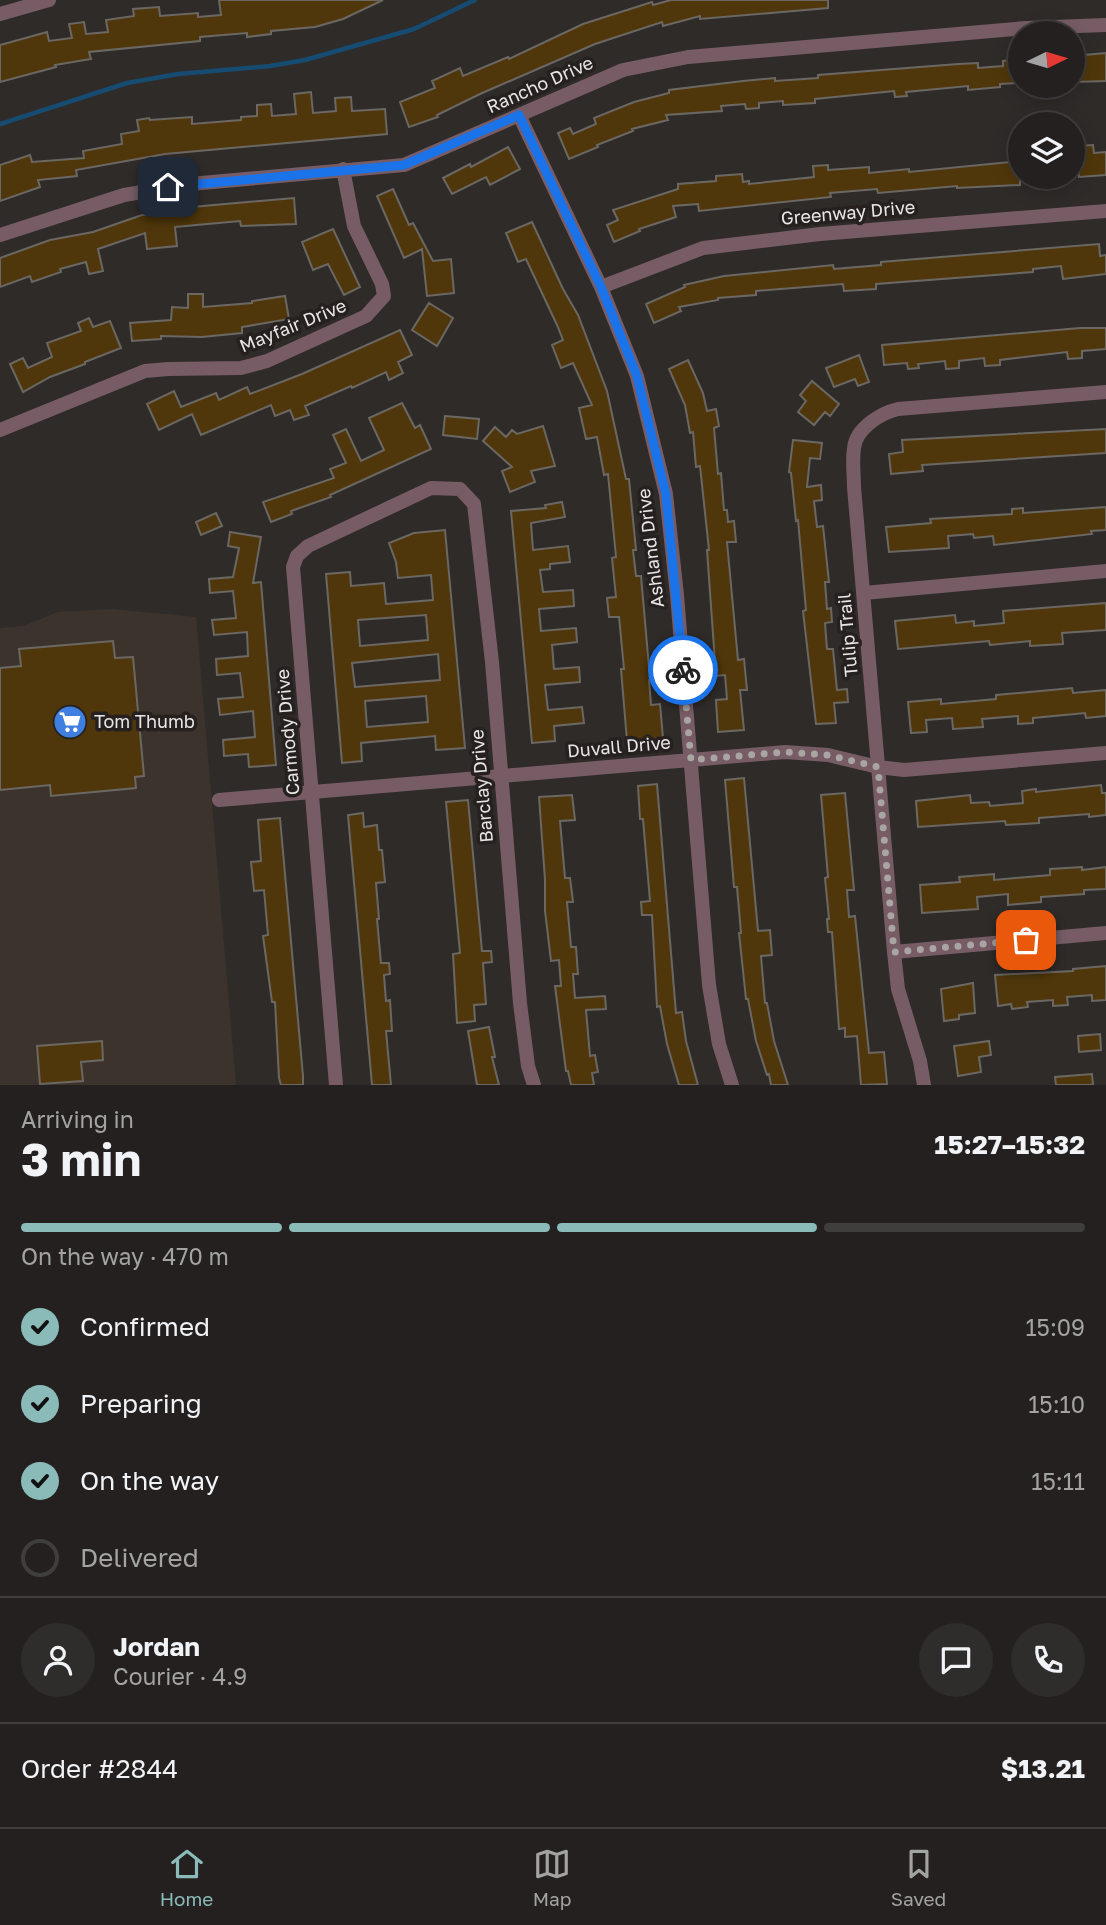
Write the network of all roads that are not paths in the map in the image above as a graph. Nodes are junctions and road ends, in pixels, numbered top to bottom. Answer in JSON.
{"nodes":[{"id":1,"x":49,"y":0,"type":"edge"},
{"id":2,"x":1,"y":9,"type":"edge"},
{"id":3,"x":1106,"y":25,"type":"edge"},
{"id":4,"x":519,"y":115,"type":"junction"},
{"id":5,"x":343,"y":169,"type":"junction"},
{"id":6,"x":1106,"y":211,"type":"edge"},
{"id":7,"x":0,"y":235,"type":"edge"},
{"id":8,"x":601,"y":287,"type":"junction"},
{"id":9,"x":1106,"y":392,"type":"edge"},
{"id":10,"x":0,"y":430,"type":"edge"},
{"id":11,"x":460,"y":489,"type":"joint"},
{"id":12,"x":1106,"y":571,"type":"edge"},
{"id":13,"x":864,"y":593,"type":"junction"},
{"id":14,"x":1106,"y":753,"type":"edge"},
{"id":15,"x":691,"y":760,"type":"junction"},
{"id":16,"x":878,"y":767,"type":"junction"},
{"id":17,"x":500,"y":777,"type":"junction"},
{"id":18,"x":312,"y":793,"type":"junction"},
{"id":19,"x":219,"y":800,"type":"dead end"},
{"id":20,"x":1106,"y":933,"type":"edge"},
{"id":21,"x":894,"y":952,"type":"junction"},
{"id":22,"x":336,"y":1085,"type":"edge"},
{"id":23,"x":534,"y":1085,"type":"edge"},
{"id":24,"x":732,"y":1085,"type":"edge"},
{"id":25,"x":924,"y":1085,"type":"edge"}],
"edges":[{"from":1,"to":2,"type":"street"},
{"from":3,"to":4,"type":"street","name":"Rancho Drive"},
{"from":4,"to":5,"type":"street","name":"Rancho Drive"},
{"from":4,"to":8,"type":"street","name":"Ashland Drive"},
{"from":5,"to":7,"type":"street","name":"Rancho Drive"},
{"from":5,"to":10,"type":"street","name":"Mayfair Drive"},
{"from":6,"to":8,"type":"street","name":"Greenway Drive"},
{"from":8,"to":15,"type":"street","name":"Ashland Drive"},
{"from":9,"to":13,"type":"street","name":"Tulip Trail"},
{"from":11,"to":17,"type":"street","name":"Barclay Drive"},
{"from":11,"to":18,"type":"street","name":"Carmody Drive"},
{"from":12,"to":13,"type":"street"},
{"from":13,"to":16,"type":"street","name":"Tulip Trail"},
{"from":14,"to":16,"type":"street","name":"Duvall Drive"},
{"from":15,"to":16,"type":"street","name":"Duvall Drive"},
{"from":15,"to":17,"type":"street","name":"Duvall Drive"},
{"from":15,"to":24,"type":"street","name":"Ashland Drive"},
{"from":16,"to":21,"type":"street","name":"Tulip Trail"},
{"from":17,"to":18,"type":"street","name":"Duvall Drive"},
{"from":17,"to":23,"type":"street","name":"Barclay Drive"},
{"from":18,"to":19,"type":"street","name":"Duvall Drive"},
{"from":18,"to":22,"type":"street","name":"Carmody Drive"},
{"from":20,"to":21,"type":"street"},
{"from":21,"to":25,"type":"street","name":"Tulip Trail"}]}
